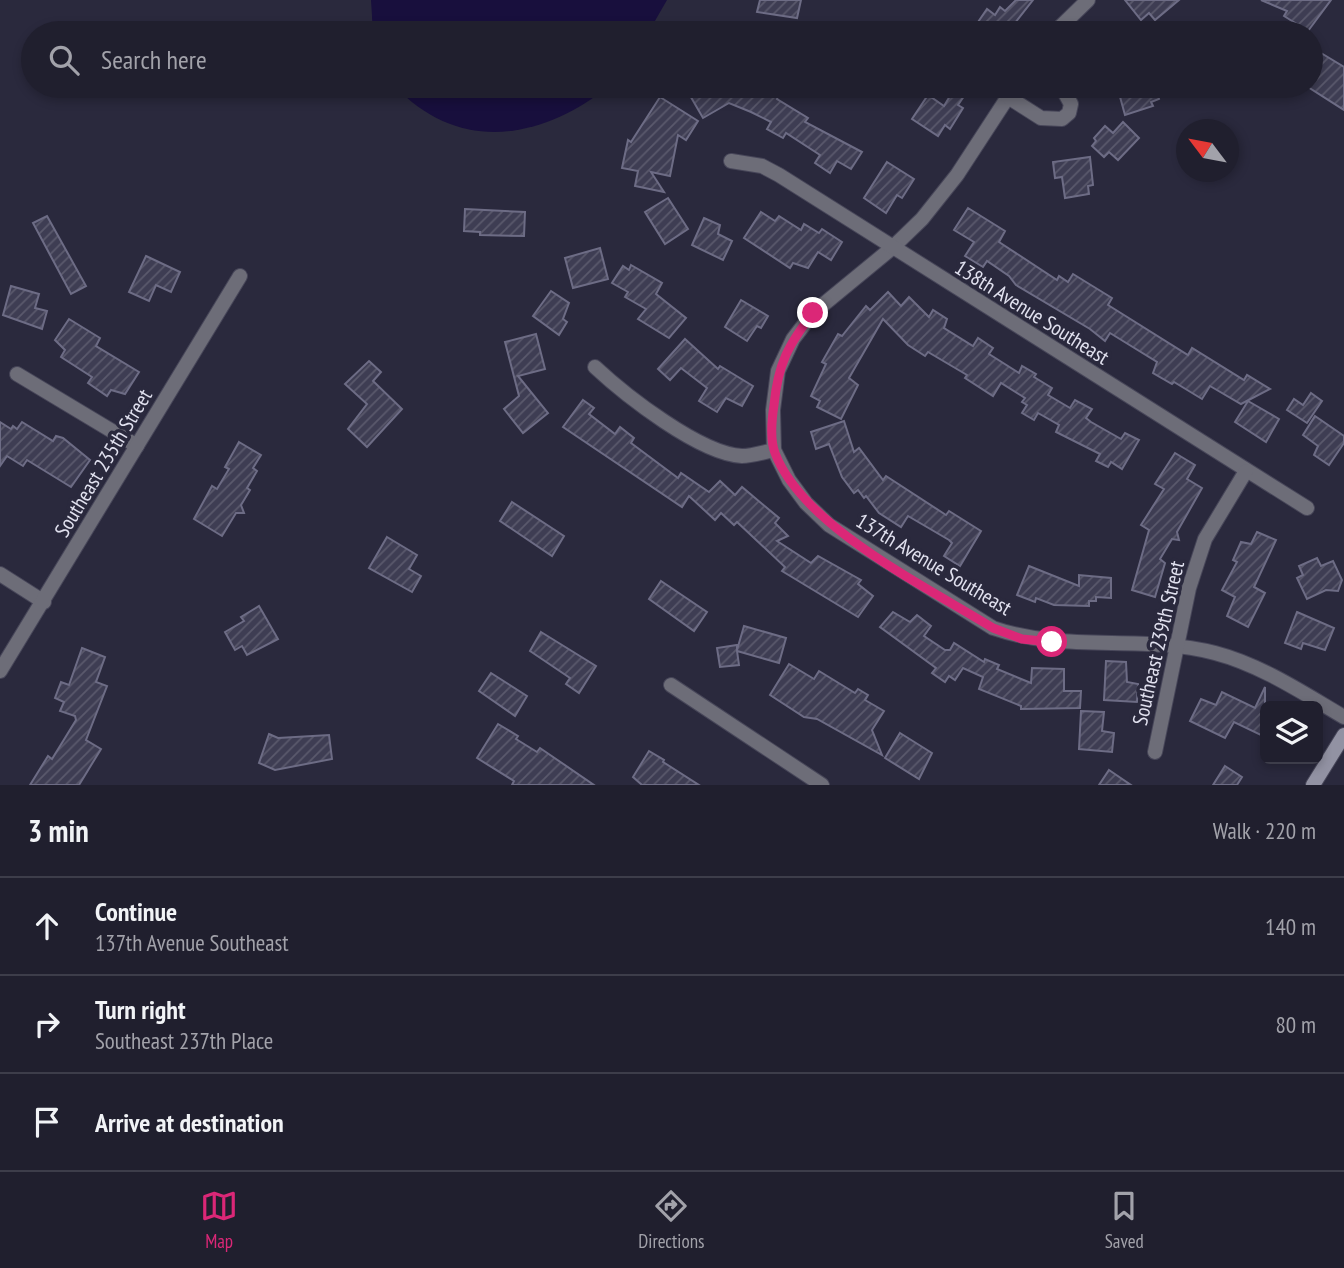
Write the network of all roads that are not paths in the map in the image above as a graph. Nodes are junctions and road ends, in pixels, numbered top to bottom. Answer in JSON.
{"nodes":[{"id":1,"x":1087,"y":0,"type":"edge"},
{"id":2,"x":1066,"y":21,"type":"edge"},
{"id":3,"x":1006,"y":98,"type":"edge"},
{"id":4,"x":1019,"y":98,"type":"edge"},
{"id":5,"x":1068,"y":98,"type":"edge"},
{"id":6,"x":731,"y":161,"type":"dead end"},
{"id":7,"x":892,"y":248,"type":"junction"},
{"id":8,"x":240,"y":276,"type":"dead end"},
{"id":9,"x":595,"y":367,"type":"dead end"},
{"id":10,"x":17,"y":374,"type":"dead end"},
{"id":11,"x":137,"y":446,"type":"junction"},
{"id":12,"x":774,"y":450,"type":"junction"},
{"id":13,"x":1246,"y":471,"type":"junction"},
{"id":14,"x":1307,"y":508,"type":"dead end"},
{"id":15,"x":0,"y":574,"type":"edge"},
{"id":16,"x":44,"y":602,"type":"junction"},
{"id":17,"x":1177,"y":647,"type":"junction"},
{"id":18,"x":0,"y":671,"type":"edge"},
{"id":19,"x":671,"y":685,"type":"dead end"},
{"id":20,"x":1344,"y":717,"type":"edge"},
{"id":21,"x":1344,"y":735,"type":"edge"},
{"id":22,"x":1155,"y":752,"type":"dead end"},
{"id":23,"x":822,"y":785,"type":"edge"},
{"id":24,"x":1312,"y":785,"type":"edge"}],
"edges":[{"from":1,"to":2,"type":"street"},
{"from":3,"to":7,"type":"street"},
{"from":4,"to":5,"type":"street"},
{"from":6,"to":7,"type":"street","name":"138th Avenue Southeast"},
{"from":7,"to":12,"type":"street"},
{"from":7,"to":13,"type":"street","name":"138th Avenue Southeast"},
{"from":8,"to":11,"type":"street","name":"Southeast 235th Street"},
{"from":9,"to":12,"type":"street"},
{"from":10,"to":11,"type":"street"},
{"from":11,"to":16,"type":"street","name":"Southeast 235th Street"},
{"from":12,"to":17,"type":"street","name":"137th Avenue Southeast"},
{"from":13,"to":14,"type":"street","name":"138th Avenue Southeast"},
{"from":13,"to":17,"type":"street","name":"Southeast 239th Street"},
{"from":15,"to":16,"type":"street"},
{"from":16,"to":18,"type":"street","name":"Southeast 235th Street"},
{"from":17,"to":20,"type":"street","name":"137th Avenue Southeast"},
{"from":17,"to":22,"type":"street","name":"Southeast 239th Street"},
{"from":19,"to":23,"type":"street"},
{"from":21,"to":24,"type":"main road"}]}
